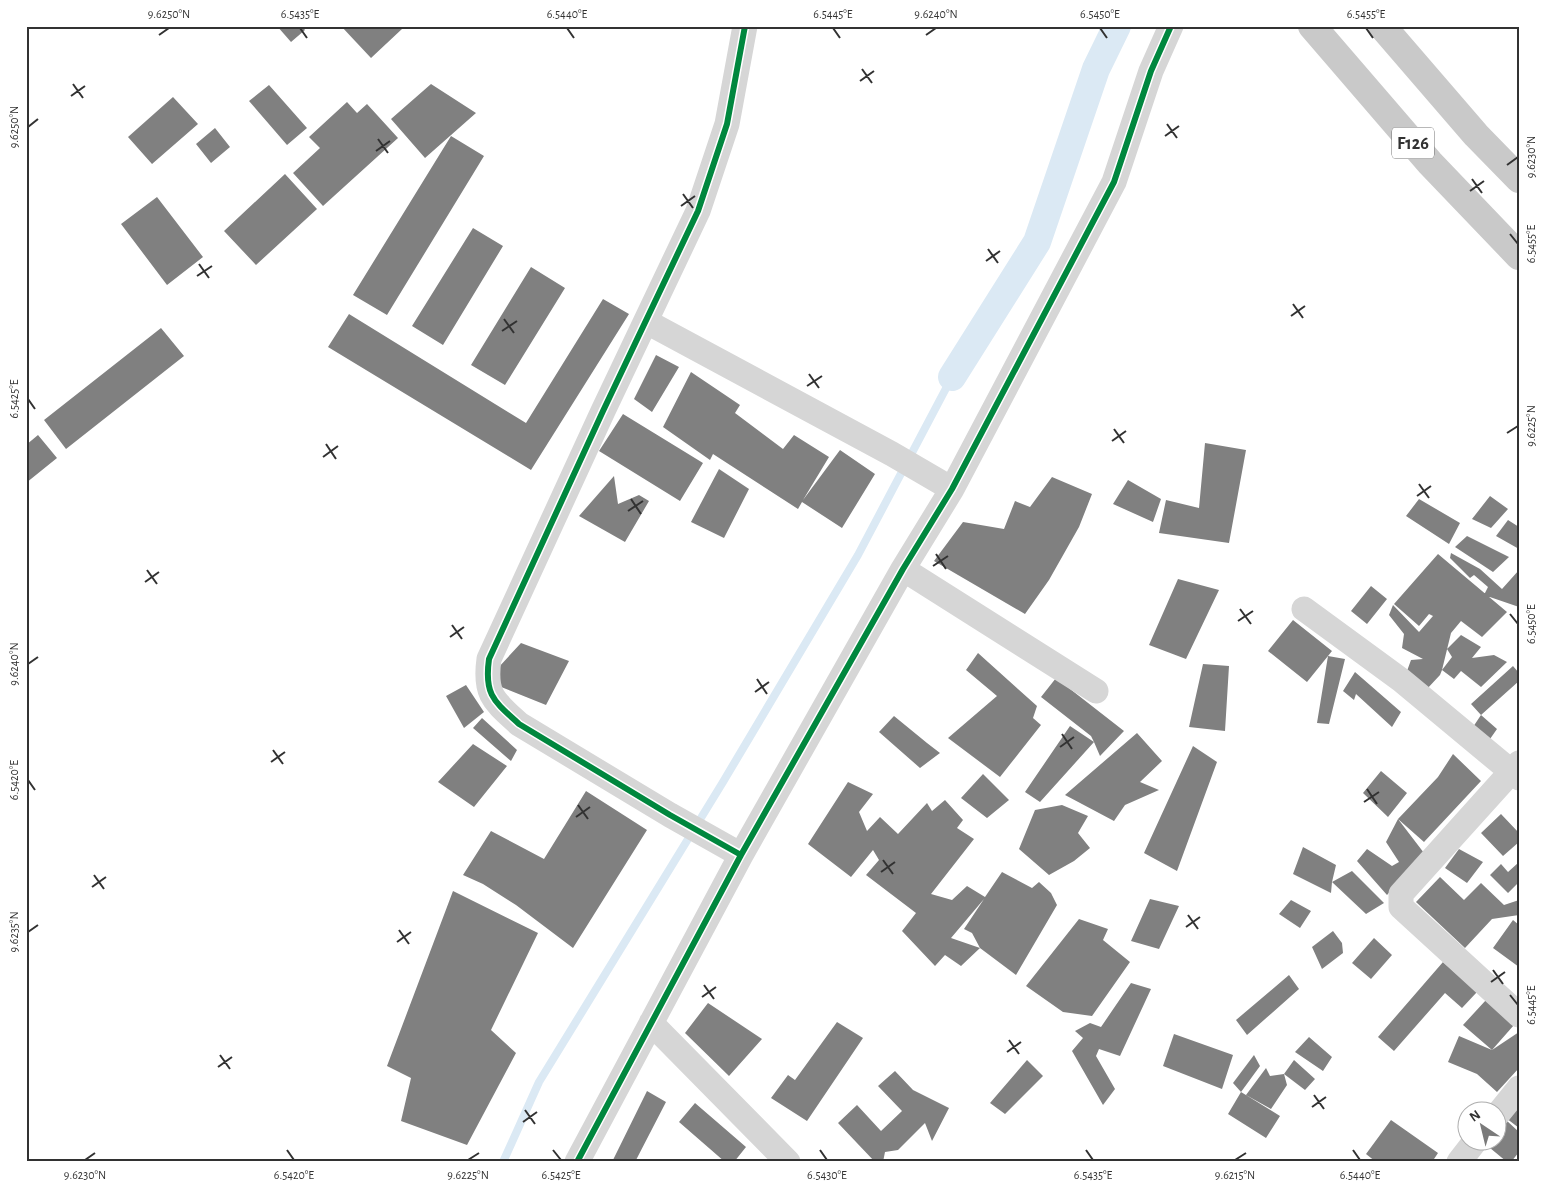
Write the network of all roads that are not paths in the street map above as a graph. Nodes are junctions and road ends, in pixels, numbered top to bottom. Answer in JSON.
{"nodes":[{"id":1,"x":745,"y":26,"type":"edge"},
{"id":2,"x":1172,"y":26,"type":"edge"},
{"id":3,"x":1312,"y":26,"type":"edge"},
{"id":4,"x":1382,"y":26,"type":"edge"},
{"id":5,"x":1519,"y":179,"type":"edge"},
{"id":6,"x":1519,"y":256,"type":"edge"},
{"id":7,"x":647,"y":322,"type":"junction"},
{"id":8,"x":952,"y":489,"type":"junction"},
{"id":9,"x":903,"y":569,"type":"junction"},
{"id":10,"x":1304,"y":609,"type":"dead end"},
{"id":11,"x":1096,"y":690,"type":"dead end"},
{"id":12,"x":1516,"y":771,"type":"edge"},
{"id":13,"x":742,"y":855,"type":"junction"},
{"id":14,"x":1519,"y":1015,"type":"edge"},
{"id":15,"x":650,"y":1023,"type":"junction"},
{"id":16,"x":1519,"y":1088,"type":"edge"},
{"id":17,"x":1508,"y":1102,"type":"edge"},
{"id":18,"x":1468,"y":1150,"type":"edge"},
{"id":19,"x":577,"y":1162,"type":"edge"},
{"id":20,"x":788,"y":1162,"type":"edge"},
{"id":21,"x":1459,"y":1162,"type":"edge"}],
"edges":[{"from":1,"to":7,"type":"street"},
{"from":2,"to":8,"type":"street"},
{"from":3,"to":6,"type":"main road","number":"F126"},
{"from":4,"to":5,"type":"main road","number":"F126"},
{"from":7,"to":8,"type":"street"},
{"from":7,"to":13,"type":"street"},
{"from":8,"to":9,"type":"street"},
{"from":9,"to":11,"type":"street"},
{"from":9,"to":13,"type":"street"},
{"from":10,"to":12,"type":"street"},
{"from":12,"to":14,"type":"street"},
{"from":13,"to":15,"type":"street"},
{"from":15,"to":19,"type":"street"},
{"from":15,"to":20,"type":"street"},
{"from":16,"to":17,"type":"street"},
{"from":18,"to":21,"type":"street"}]}
